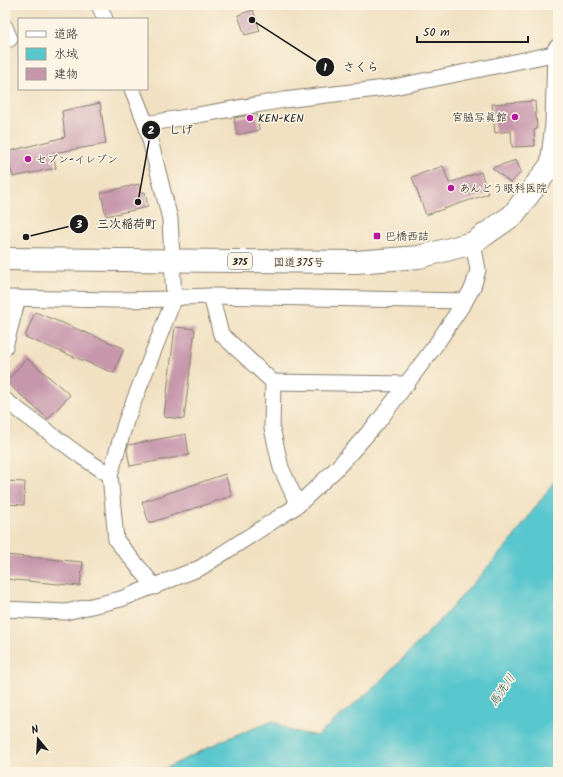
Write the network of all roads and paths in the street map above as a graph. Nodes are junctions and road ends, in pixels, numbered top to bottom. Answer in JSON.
{"nodes":[{"id":1,"x":99,"y":5,"type":"edge"},
{"id":2,"x":105,"y":18,"type":"edge"},
{"id":3,"x":558,"y":51,"type":"edge"},
{"id":4,"x":132,"y":90,"type":"edge"},
{"id":5,"x":146,"y":124,"type":"junction"},
{"id":6,"x":554,"y":167,"type":"edge"},
{"id":7,"x":473,"y":243,"type":"junction"},
{"id":8,"x":5,"y":259,"type":"edge"},
{"id":9,"x":172,"y":261,"type":"junction"},
{"id":10,"x":211,"y":296,"type":"junction"},
{"id":11,"x":11,"y":298,"type":"edge"},
{"id":12,"x":174,"y":299,"type":"junction"},
{"id":13,"x":465,"y":301,"type":"junction"},
{"id":14,"x":5,"y":347,"type":"edge"},
{"id":15,"x":273,"y":382,"type":"junction"},
{"id":16,"x":407,"y":384,"type":"junction"},
{"id":17,"x":5,"y":400,"type":"edge"},
{"id":18,"x":110,"y":475,"type":"junction"},
{"id":19,"x":298,"y":505,"type":"junction"},
{"id":20,"x":155,"y":587,"type":"junction"},
{"id":21,"x":5,"y":609,"type":"edge"}],
"edges":[{"from":1,"to":2,"type":"street"},
{"from":3,"to":5,"type":"street"},
{"from":3,"to":6,"type":"street"},
{"from":4,"to":5,"type":"street"},
{"from":5,"to":9,"type":"street"},
{"from":6,"to":7,"type":"highway","name":"国道375号","number":"375"},
{"from":7,"to":9,"type":"highway","name":"国道375号","number":"375"},
{"from":7,"to":13,"type":"street"},
{"from":8,"to":9,"type":"highway","name":"国道375号","number":"375"},
{"from":9,"to":12,"type":"street"},
{"from":10,"to":12,"type":"street"},
{"from":10,"to":13,"type":"street"},
{"from":10,"to":15,"type":"street"},
{"from":11,"to":12,"type":"street"},
{"from":11,"to":14,"type":"street"},
{"from":12,"to":18,"type":"street"},
{"from":13,"to":16,"type":"street"},
{"from":15,"to":16,"type":"street"},
{"from":15,"to":19,"type":"street"},
{"from":16,"to":19,"type":"street"},
{"from":17,"to":18,"type":"street"},
{"from":18,"to":20,"type":"street"},
{"from":19,"to":20,"type":"street"},
{"from":20,"to":21,"type":"street"}]}
